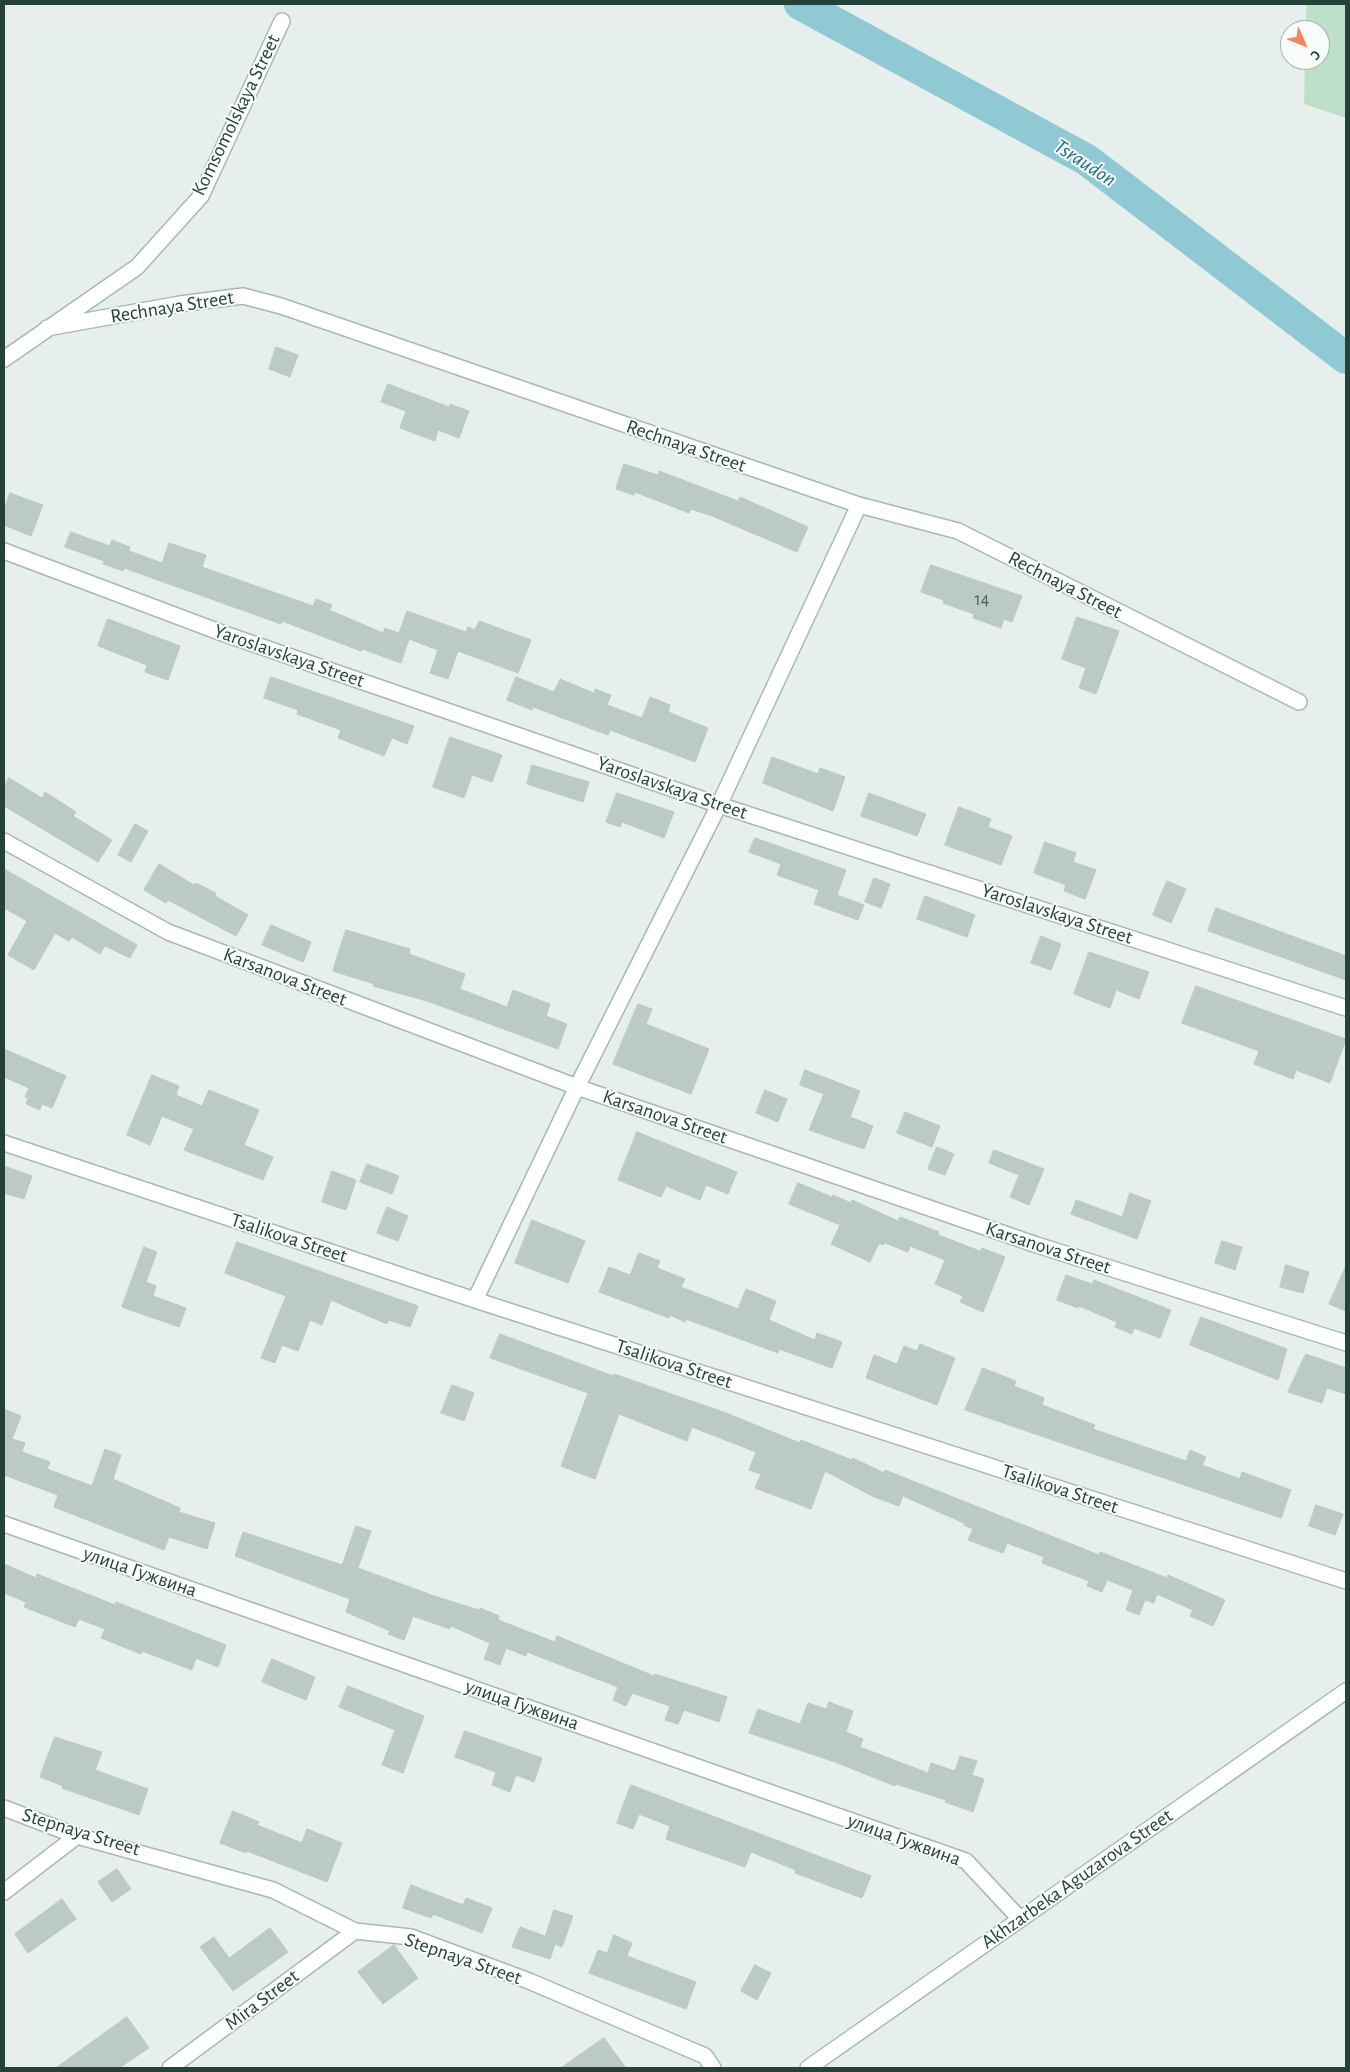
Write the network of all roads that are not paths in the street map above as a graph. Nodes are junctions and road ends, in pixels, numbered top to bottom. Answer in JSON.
{"nodes":[{"id":1,"x":282,"y":21,"type":"dead end"},
{"id":2,"x":47,"y":328,"type":"junction"},
{"id":3,"x":4,"y":359,"type":"edge"},
{"id":4,"x":859,"y":505,"type":"junction"},
{"id":5,"x":4,"y":551,"type":"edge"},
{"id":6,"x":1299,"y":702,"type":"dead end"},
{"id":7,"x":719,"y":805,"type":"junction"},
{"id":8,"x":4,"y":841,"type":"edge"},
{"id":9,"x":1346,"y":1008,"type":"edge"},
{"id":10,"x":578,"y":1087,"type":"junction"},
{"id":11,"x":4,"y":1143,"type":"edge"},
{"id":12,"x":475,"y":1300,"type":"junction"},
{"id":13,"x":1346,"y":1343,"type":"edge"},
{"id":14,"x":4,"y":1524,"type":"edge"},
{"id":15,"x":1346,"y":1581,"type":"edge"},
{"id":16,"x":1346,"y":1691,"type":"edge"},
{"id":17,"x":4,"y":1808,"type":"edge"},
{"id":18,"x":77,"y":1836,"type":"junction"},
{"id":19,"x":4,"y":1892,"type":"edge"},
{"id":20,"x":1020,"y":1919,"type":"junction"},
{"id":21,"x":354,"y":1931,"type":"junction"},
{"id":22,"x":170,"y":2068,"type":"edge"},
{"id":23,"x":713,"y":2068,"type":"edge"},
{"id":24,"x":808,"y":2068,"type":"edge"}],
"edges":[{"from":1,"to":2,"type":"street","name":"Komsomolskaya Street"},
{"from":2,"to":3,"type":"street","name":"Komsomolskaya Street"},
{"from":2,"to":4,"type":"street","name":"Rechnaya Street"},
{"from":4,"to":6,"type":"street","name":"Rechnaya Street"},
{"from":4,"to":7,"type":"street"},
{"from":5,"to":7,"type":"street","name":"Yaroslavskaya Street"},
{"from":7,"to":9,"type":"street","name":"Yaroslavskaya Street"},
{"from":7,"to":10,"type":"street"},
{"from":8,"to":10,"type":"street","name":"Karsanova Street"},
{"from":10,"to":12,"type":"street"},
{"from":10,"to":13,"type":"street","name":"Karsanova Street"},
{"from":11,"to":12,"type":"street","name":"Tsalikova Street"},
{"from":12,"to":15,"type":"street","name":"Tsalikova Street"},
{"from":14,"to":20,"type":"street","name":"улица Гужвина"},
{"from":16,"to":20,"type":"street","name":"Akhzarbeka Aguzarova Street"},
{"from":17,"to":18,"type":"street","name":"Stepnaya Street"},
{"from":18,"to":19,"type":"street"},
{"from":18,"to":21,"type":"street","name":"Stepnaya Street"},
{"from":20,"to":24,"type":"street","name":"Akhzarbeka Aguzarova Street"},
{"from":21,"to":22,"type":"street","name":"Mira Street"},
{"from":21,"to":23,"type":"street","name":"Stepnaya Street"}]}
